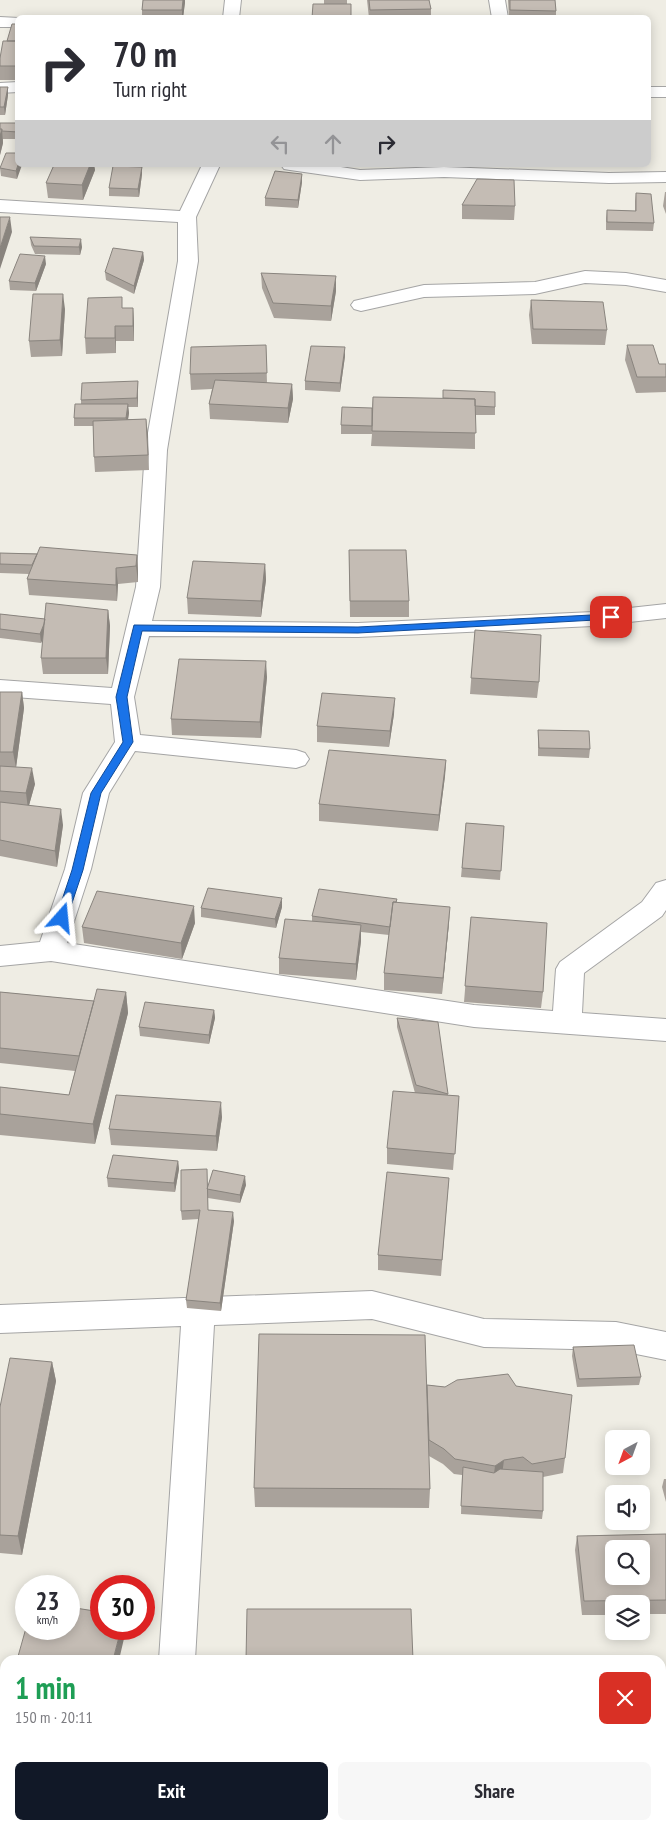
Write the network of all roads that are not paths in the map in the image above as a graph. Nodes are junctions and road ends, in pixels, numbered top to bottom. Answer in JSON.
{"nodes":[{"id":1,"x":233,"y":0,"type":"edge"},
{"id":2,"x":497,"y":0,"type":"edge"},
{"id":3,"x":231,"y":15,"type":"edge"},
{"id":4,"x":500,"y":15,"type":"edge"},
{"id":5,"x":0,"y":22,"type":"edge"},
{"id":6,"x":15,"y":22,"type":"edge"},
{"id":7,"x":15,"y":87,"type":"edge"},
{"id":8,"x":0,"y":88,"type":"edge"},
{"id":9,"x":651,"y":92,"type":"edge"},
{"id":10,"x":666,"y":92,"type":"edge"},
{"id":11,"x":210,"y":167,"type":"edge"},
{"id":12,"x":304,"y":167,"type":"edge"},
{"id":13,"x":666,"y":177,"type":"edge"},
{"id":14,"x":0,"y":206,"type":"edge"},
{"id":15,"x":187,"y":217,"type":"junction"},
{"id":16,"x":666,"y":286,"type":"edge"},
{"id":17,"x":361,"y":305,"type":"dead end"},
{"id":18,"x":666,"y":611,"type":"edge"},
{"id":19,"x":137,"y":628,"type":"junction"},
{"id":20,"x":0,"y":688,"type":"edge"},
{"id":21,"x":122,"y":697,"type":"junction"},
{"id":22,"x":128,"y":742,"type":"junction"},
{"id":23,"x":296,"y":759,"type":"dead end"},
{"id":24,"x":666,"y":890,"type":"edge"},
{"id":25,"x":51,"y":951,"type":"junction"},
{"id":26,"x":0,"y":956,"type":"edge"},
{"id":27,"x":567,"y":1022,"type":"junction"},
{"id":28,"x":666,"y":1030,"type":"edge"},
{"id":29,"x":198,"y":1313,"type":"junction"},
{"id":30,"x":0,"y":1319,"type":"edge"},
{"id":31,"x":666,"y":1346,"type":"edge"},
{"id":32,"x":177,"y":1655,"type":"edge"}],
"edges":[{"from":1,"to":3,"type":"street"},
{"from":2,"to":4,"type":"street"},
{"from":5,"to":6,"type":"street"},
{"from":7,"to":8,"type":"street"},
{"from":9,"to":10,"type":"street"},
{"from":11,"to":15,"type":"street"},
{"from":12,"to":13,"type":"street"},
{"from":14,"to":15,"type":"street"},
{"from":15,"to":19,"type":"street"},
{"from":16,"to":17,"type":"street"},
{"from":18,"to":19,"type":"street"},
{"from":19,"to":21,"type":"street"},
{"from":20,"to":21,"type":"street"},
{"from":21,"to":22,"type":"street"},
{"from":22,"to":23,"type":"street"},
{"from":22,"to":25,"type":"street"},
{"from":24,"to":27,"type":"street"},
{"from":25,"to":26,"type":"street"},
{"from":25,"to":27,"type":"street"},
{"from":27,"to":28,"type":"street"},
{"from":29,"to":30,"type":"street"},
{"from":29,"to":31,"type":"street"},
{"from":29,"to":32,"type":"street"}]}
